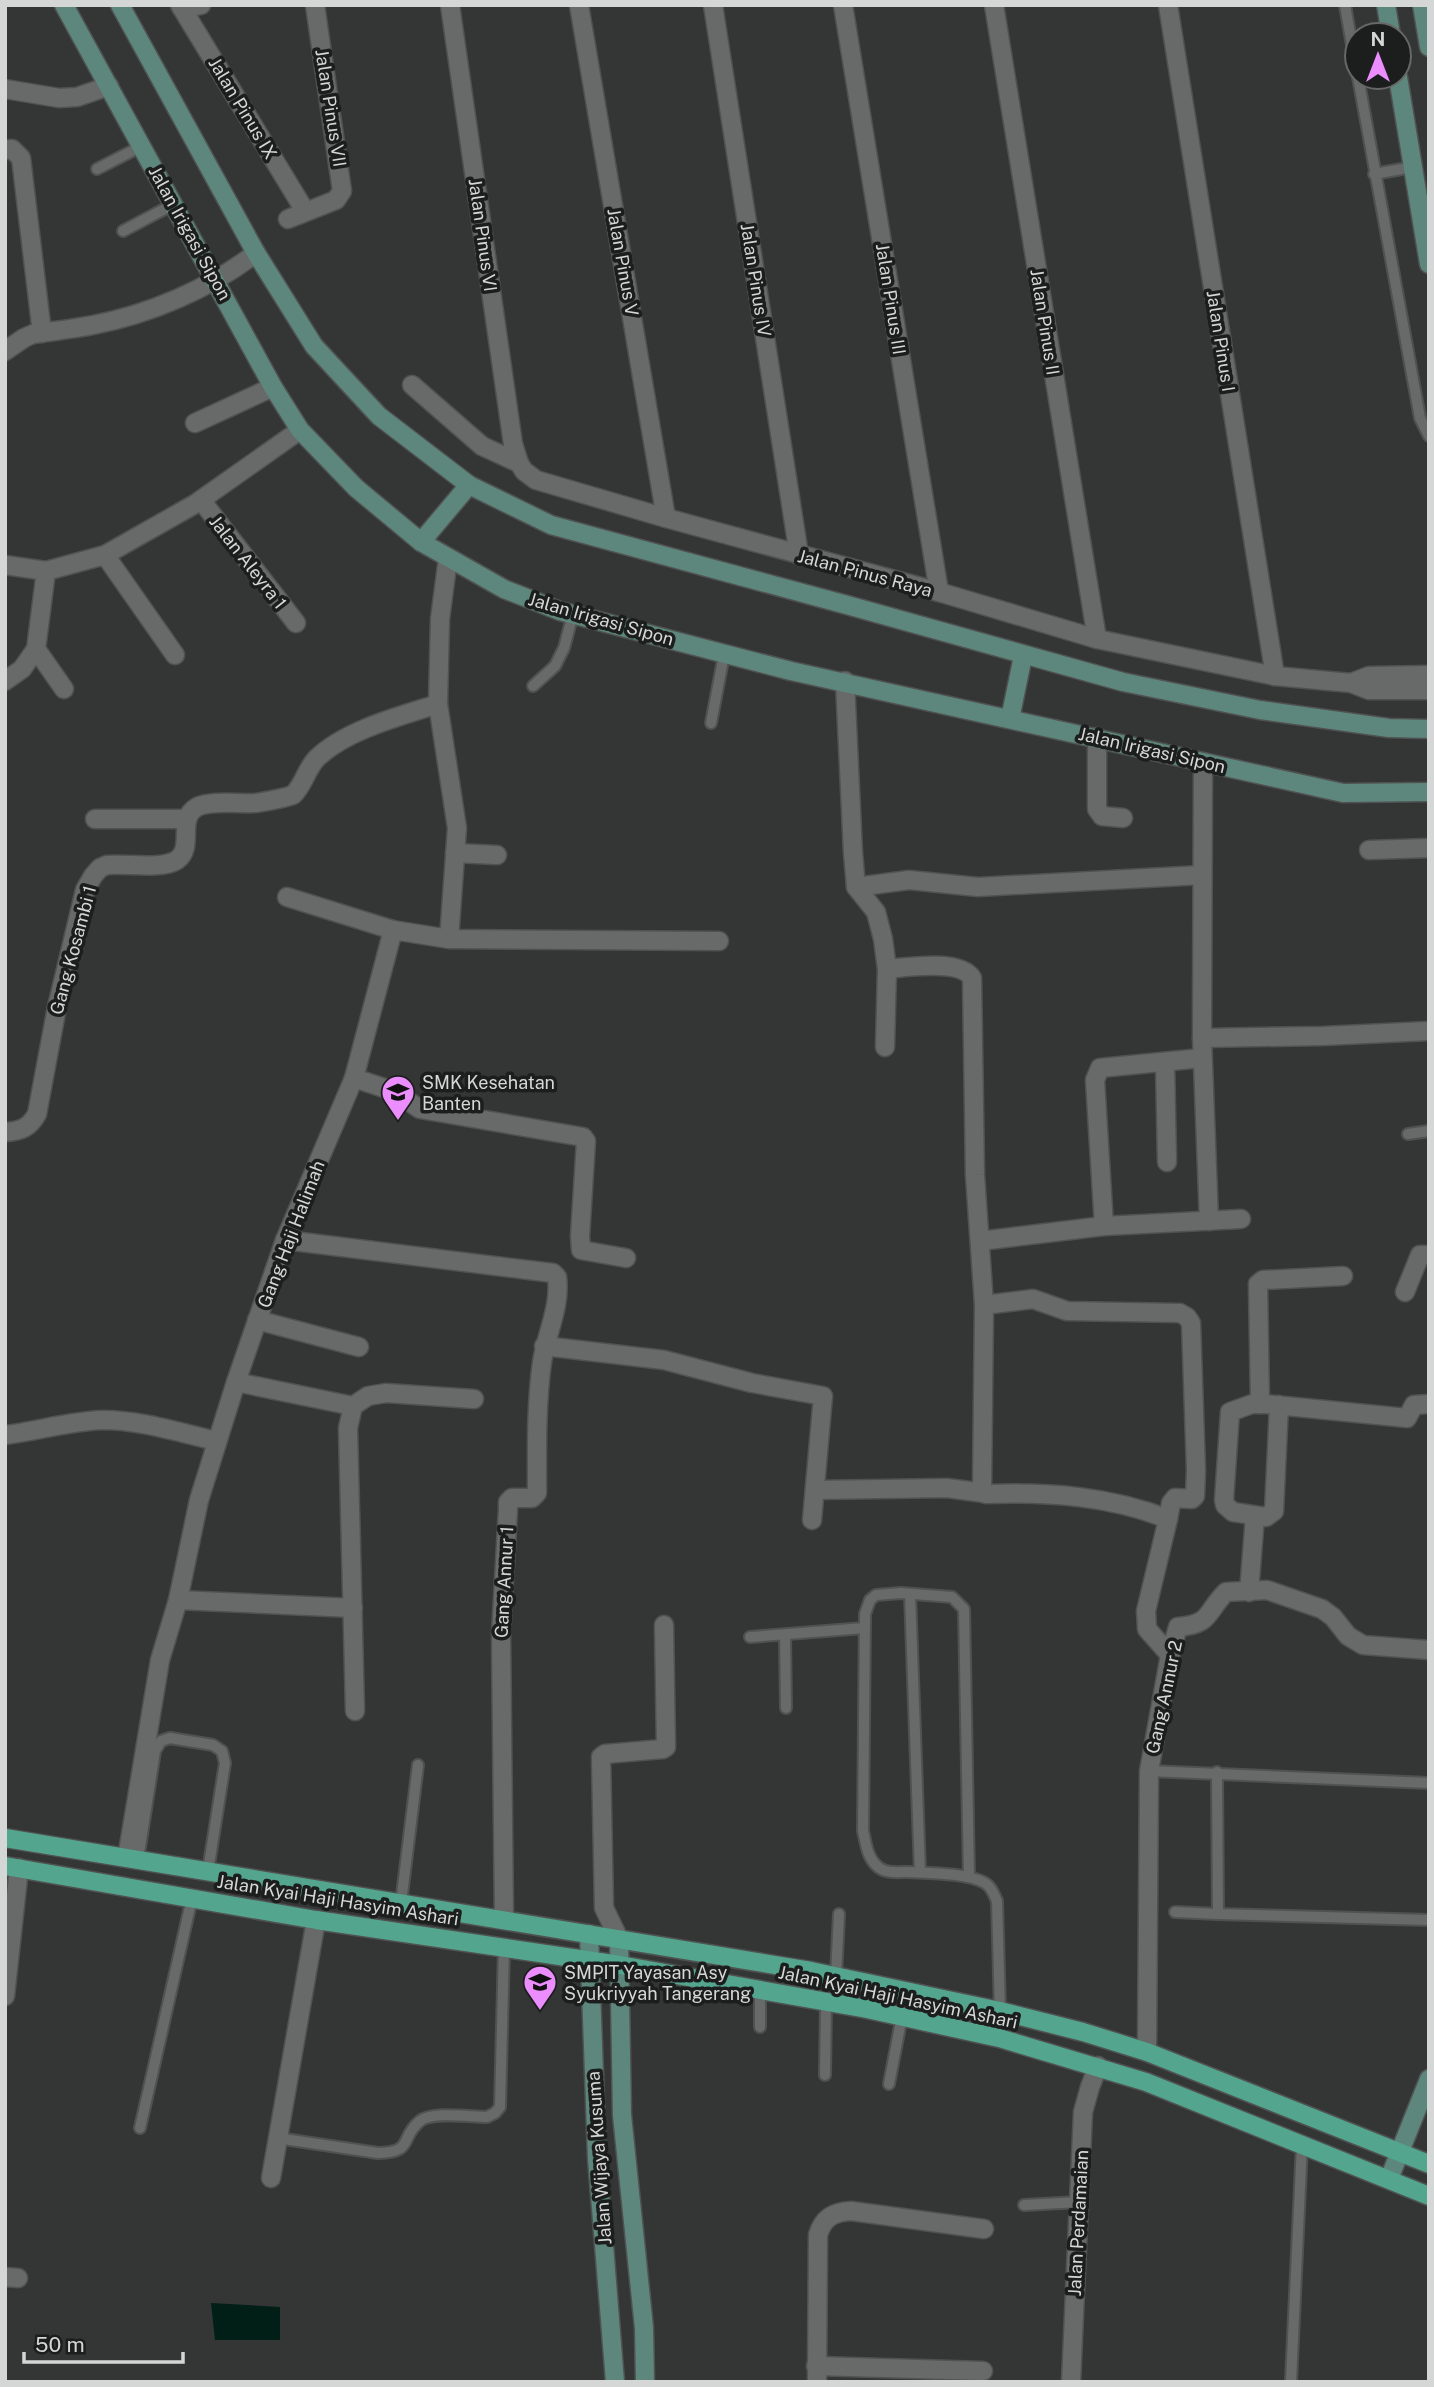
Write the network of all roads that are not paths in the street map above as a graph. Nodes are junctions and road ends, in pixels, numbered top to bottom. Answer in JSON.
{"nodes":[{"id":1,"x":64,"y":5,"type":"edge"},
{"id":2,"x":120,"y":5,"type":"edge"},
{"id":3,"x":201,"y":5,"type":"edge"},
{"id":4,"x":315,"y":5,"type":"edge"},
{"id":5,"x":450,"y":5,"type":"edge"},
{"id":6,"x":579,"y":5,"type":"edge"},
{"id":7,"x":713,"y":5,"type":"edge"},
{"id":8,"x":842,"y":5,"type":"edge"},
{"id":9,"x":994,"y":5,"type":"edge"},
{"id":10,"x":1168,"y":5,"type":"edge"},
{"id":11,"x":1422,"y":5,"type":"edge"},
{"id":12,"x":181,"y":7,"type":"edge"},
{"id":13,"x":1429,"y":47,"type":"edge"},
{"id":14,"x":109,"y":86,"type":"junction"},
{"id":15,"x":5,"y":89,"type":"edge"},
{"id":16,"x":1360,"y":91,"type":"edge"},
{"id":17,"x":1400,"y":91,"type":"edge"},
{"id":18,"x":142,"y":146,"type":"junction"},
{"id":19,"x":5,"y":150,"type":"edge"},
{"id":20,"x":1413,"y":167,"type":"junction"},
{"id":21,"x":97,"y":169,"type":"dead end"},
{"id":22,"x":1374,"y":174,"type":"junction"},
{"id":23,"x":174,"y":204,"type":"junction"},
{"id":24,"x":296,"y":215,"type":"joint"},
{"id":25,"x":123,"y":231,"type":"dead end"},
{"id":26,"x":256,"y":253,"type":"junction"},
{"id":27,"x":1429,"y":264,"type":"edge"},
{"id":28,"x":227,"y":273,"type":"junction"},
{"id":29,"x":42,"y":333,"type":"junction"},
{"id":30,"x":5,"y":351,"type":"edge"},
{"id":31,"x":412,"y":384,"type":"dead end"},
{"id":32,"x":273,"y":387,"type":"junction"},
{"id":33,"x":194,"y":423,"type":"dead end"},
{"id":34,"x":300,"y":429,"type":"junction"},
{"id":35,"x":1429,"y":436,"type":"edge"},
{"id":36,"x":519,"y":463,"type":"junction"},
{"id":37,"x":465,"y":490,"type":"junction"},
{"id":38,"x":201,"y":500,"type":"junction"},
{"id":39,"x":666,"y":518,"type":"junction"},
{"id":40,"x":426,"y":536,"type":"junction"},
{"id":41,"x":105,"y":555,"type":"junction"},
{"id":42,"x":799,"y":555,"type":"junction"},
{"id":43,"x":448,"y":558,"type":"junction"},
{"id":44,"x":5,"y":565,"type":"edge"},
{"id":45,"x":46,"y":571,"type":"junction"},
{"id":46,"x":939,"y":592,"type":"junction"},
{"id":47,"x":573,"y":614,"type":"junction"},
{"id":48,"x":296,"y":623,"type":"dead end"},
{"id":49,"x":1097,"y":639,"type":"junction"},
{"id":50,"x":36,"y":649,"type":"junction"},
{"id":51,"x":175,"y":655,"type":"dead end"},
{"id":52,"x":724,"y":655,"type":"junction"},
{"id":53,"x":1021,"y":665,"type":"junction"},
{"id":54,"x":1429,"y":675,"type":"edge"},
{"id":55,"x":1275,"y":676,"type":"junction"},
{"id":56,"x":5,"y":681,"type":"edge"},
{"id":57,"x":845,"y":681,"type":"junction"},
{"id":58,"x":1352,"y":683,"type":"junction"},
{"id":59,"x":533,"y":686,"type":"dead end"},
{"id":60,"x":64,"y":689,"type":"dead end"},
{"id":61,"x":1429,"y":690,"type":"edge"},
{"id":62,"x":438,"y":705,"type":"junction"},
{"id":63,"x":1011,"y":711,"type":"junction"},
{"id":64,"x":711,"y":723,"type":"dead end"},
{"id":65,"x":1429,"y":729,"type":"edge"},
{"id":66,"x":1097,"y":737,"type":"junction"},
{"id":67,"x":1203,"y":762,"type":"junction"},
{"id":68,"x":1429,"y":792,"type":"edge"},
{"id":69,"x":1123,"y":818,"type":"dead end"},
{"id":70,"x":95,"y":819,"type":"dead end"},
{"id":71,"x":186,"y":819,"type":"junction"},
{"id":72,"x":1429,"y":848,"type":"edge"},
{"id":73,"x":1369,"y":850,"type":"dead end"},
{"id":74,"x":455,"y":853,"type":"junction"},
{"id":75,"x":497,"y":855,"type":"dead end"},
{"id":76,"x":1202,"y":875,"type":"junction"},
{"id":77,"x":856,"y":887,"type":"junction"},
{"id":78,"x":287,"y":897,"type":"dead end"},
{"id":79,"x":393,"y":930,"type":"junction"},
{"id":80,"x":449,"y":939,"type":"junction"},
{"id":81,"x":719,"y":941,"type":"dead end"},
{"id":82,"x":887,"y":969,"type":"junction"},
{"id":83,"x":1429,"y":1031,"type":"edge"},
{"id":84,"x":1202,"y":1038,"type":"junction"},
{"id":85,"x":885,"y":1047,"type":"dead end"},
{"id":86,"x":1202,"y":1058,"type":"junction"},
{"id":87,"x":1164,"y":1062,"type":"junction"},
{"id":88,"x":354,"y":1078,"type":"junction"},
{"id":89,"x":1429,"y":1131,"type":"edge"},
{"id":90,"x":5,"y":1132,"type":"edge"},
{"id":91,"x":1408,"y":1134,"type":"dead end"},
{"id":92,"x":1167,"y":1162,"type":"dead end"},
{"id":93,"x":1241,"y":1219,"type":"dead end"},
{"id":94,"x":1209,"y":1221,"type":"junction"},
{"id":95,"x":1104,"y":1226,"type":"junction"},
{"id":96,"x":285,"y":1240,"type":"junction"},
{"id":97,"x":980,"y":1241,"type":"junction"},
{"id":98,"x":1429,"y":1255,"type":"edge"},
{"id":99,"x":626,"y":1258,"type":"dead end"},
{"id":100,"x":1343,"y":1276,"type":"dead end"},
{"id":101,"x":1405,"y":1292,"type":"dead end"},
{"id":102,"x":984,"y":1305,"type":"junction"},
{"id":103,"x":257,"y":1320,"type":"junction"},
{"id":104,"x":544,"y":1346,"type":"junction"},
{"id":105,"x":359,"y":1347,"type":"dead end"},
{"id":106,"x":236,"y":1381,"type":"junction"},
{"id":107,"x":474,"y":1399,"type":"dead end"},
{"id":108,"x":1260,"y":1404,"type":"junction"},
{"id":109,"x":1429,"y":1404,"type":"edge"},
{"id":110,"x":1279,"y":1405,"type":"junction"},
{"id":111,"x":353,"y":1406,"type":"junction"},
{"id":112,"x":5,"y":1435,"type":"edge"},
{"id":113,"x":217,"y":1441,"type":"junction"},
{"id":114,"x":815,"y":1490,"type":"junction"},
{"id":115,"x":984,"y":1493,"type":"junction"},
{"id":116,"x":1255,"y":1516,"type":"junction"},
{"id":117,"x":1168,"y":1519,"type":"junction"},
{"id":118,"x":812,"y":1520,"type":"dead end"},
{"id":119,"x":1249,"y":1591,"type":"junction"},
{"id":120,"x":910,"y":1594,"type":"junction"},
{"id":121,"x":178,"y":1600,"type":"junction"},
{"id":122,"x":353,"y":1608,"type":"junction"},
{"id":123,"x":664,"y":1625,"type":"dead end"},
{"id":124,"x":864,"y":1628,"type":"junction"},
{"id":125,"x":785,"y":1635,"type":"junction"},
{"id":126,"x":750,"y":1637,"type":"dead end"},
{"id":127,"x":1429,"y":1650,"type":"edge"},
{"id":128,"x":1170,"y":1655,"type":"junction"},
{"id":129,"x":786,"y":1709,"type":"dead end"},
{"id":130,"x":355,"y":1711,"type":"dead end"},
{"id":131,"x":418,"y":1765,"type":"dead end"},
{"id":132,"x":1149,"y":1771,"type":"junction"},
{"id":133,"x":1217,"y":1772,"type":"junction"},
{"id":134,"x":1429,"y":1783,"type":"edge"},
{"id":135,"x":5,"y":1838,"type":"edge"},
{"id":136,"x":132,"y":1859,"type":"junction"},
{"id":137,"x":12,"y":1867,"type":"edge"},
{"id":138,"x":208,"y":1871,"type":"junction"},
{"id":139,"x":920,"y":1872,"type":"junction"},
{"id":140,"x":970,"y":1877,"type":"junction"},
{"id":141,"x":192,"y":1898,"type":"junction"},
{"id":142,"x":401,"y":1903,"type":"junction"},
{"id":143,"x":604,"y":1908,"type":"junction"},
{"id":144,"x":1175,"y":1912,"type":"dead end"},
{"id":145,"x":1218,"y":1913,"type":"junction"},
{"id":146,"x":839,"y":1914,"type":"dead end"},
{"id":147,"x":316,"y":1920,"type":"junction"},
{"id":148,"x":504,"y":1920,"type":"junction"},
{"id":149,"x":1429,"y":1920,"type":"edge"},
{"id":150,"x":589,"y":1934,"type":"junction"},
{"id":151,"x":619,"y":1939,"type":"junction"},
{"id":152,"x":504,"y":1947,"type":"junction"},
{"id":153,"x":590,"y":1960,"type":"junction"},
{"id":154,"x":620,"y":1965,"type":"junction"},
{"id":155,"x":836,"y":1976,"type":"junction"},
{"id":156,"x":760,"y":1990,"type":"junction"},
{"id":157,"x":5,"y":1996,"type":"edge"},
{"id":158,"x":826,"y":2002,"type":"junction"},
{"id":159,"x":1000,"y":2011,"type":"junction"},
{"id":160,"x":902,"y":2016,"type":"junction"},
{"id":161,"x":760,"y":2027,"type":"dead end"},
{"id":162,"x":1147,"y":2052,"type":"junction"},
{"id":163,"x":1098,"y":2066,"type":"junction"},
{"id":164,"x":825,"y":2075,"type":"dead end"},
{"id":165,"x":1429,"y":2079,"type":"edge"},
{"id":166,"x":889,"y":2084,"type":"dead end"},
{"id":167,"x":140,"y":2128,"type":"dead end"},
{"id":168,"x":277,"y":2138,"type":"junction"},
{"id":169,"x":1302,"y":2144,"type":"junction"},
{"id":170,"x":1400,"y":2152,"type":"junction"},
{"id":171,"x":625,"y":2153,"type":"junction"},
{"id":172,"x":597,"y":2158,"type":"junction"},
{"id":173,"x":1429,"y":2164,"type":"edge"},
{"id":174,"x":271,"y":2178,"type":"dead end"},
{"id":175,"x":1389,"y":2179,"type":"junction"},
{"id":176,"x":1429,"y":2196,"type":"edge"},
{"id":177,"x":1079,"y":2202,"type":"junction"},
{"id":178,"x":1024,"y":2205,"type":"dead end"},
{"id":179,"x":984,"y":2229,"type":"dead end"},
{"id":180,"x":983,"y":2371,"type":"dead end"},
{"id":181,"x":816,"y":2374,"type":"edge"},
{"id":182,"x":1291,"y":2381,"type":"edge"},
{"id":183,"x":615,"y":2382,"type":"edge"},
{"id":184,"x":645,"y":2382,"type":"edge"},
{"id":185,"x":1071,"y":2382,"type":"edge"}],
"edges":[{"from":1,"to":14,"type":"street","name":"Jalan Irigasi Sipon"},
{"from":2,"to":26,"type":"street"},
{"from":3,"to":12,"type":"street"},
{"from":4,"to":24,"type":"street","name":"Jalan Pinus VII"},
{"from":5,"to":36,"type":"street","name":"Jalan Pinus VI"},
{"from":6,"to":39,"type":"street","name":"Jalan Pinus V"},
{"from":7,"to":42,"type":"street","name":"Jalan Pinus IV"},
{"from":8,"to":46,"type":"street","name":"Jalan Pinus III"},
{"from":9,"to":49,"type":"street","name":"Jalan Pinus II"},
{"from":10,"to":55,"type":"street","name":"Jalan Pinus I"},
{"from":11,"to":13,"type":"street"},
{"from":12,"to":24,"type":"street","name":"Jalan Pinus IX"},
{"from":14,"to":15,"type":"street"},
{"from":14,"to":18,"type":"street","name":"Jalan Irigasi Sipon"},
{"from":16,"to":22,"type":"lane"},
{"from":17,"to":20,"type":"street"},
{"from":18,"to":21,"type":"lane"},
{"from":18,"to":23,"type":"street","name":"Jalan Irigasi Sipon"},
{"from":19,"to":29,"type":"street"},
{"from":20,"to":22,"type":"lane"},
{"from":20,"to":27,"type":"street"},
{"from":22,"to":35,"type":"lane"},
{"from":23,"to":25,"type":"lane"},
{"from":23,"to":28,"type":"street","name":"Jalan Irigasi Sipon"},
{"from":26,"to":28,"type":"street"},
{"from":26,"to":37,"type":"street"},
{"from":28,"to":29,"type":"street"},
{"from":28,"to":32,"type":"street","name":"Jalan Irigasi Sipon"},
{"from":29,"to":30,"type":"street"},
{"from":31,"to":36,"type":"street","name":"Jalan Pinus Raya"},
{"from":32,"to":33,"type":"street"},
{"from":32,"to":34,"type":"street","name":"Jalan Irigasi Sipon"},
{"from":34,"to":38,"type":"street"},
{"from":34,"to":40,"type":"street","name":"Jalan Irigasi Sipon"},
{"from":36,"to":39,"type":"street","name":"Jalan Pinus Raya"},
{"from":37,"to":40,"type":"street"},
{"from":37,"to":53,"type":"street"},
{"from":38,"to":41,"type":"street"},
{"from":38,"to":48,"type":"street","name":"Jalan Aleyra 1"},
{"from":39,"to":42,"type":"street","name":"Jalan Pinus Raya"},
{"from":40,"to":43,"type":"street","name":"Jalan Irigasi Sipon"},
{"from":41,"to":45,"type":"street"},
{"from":41,"to":51,"type":"street"},
{"from":42,"to":46,"type":"street","name":"Jalan Pinus Raya"},
{"from":43,"to":47,"type":"street","name":"Jalan Irigasi Sipon"},
{"from":43,"to":62,"type":"street"},
{"from":44,"to":45,"type":"street"},
{"from":45,"to":50,"type":"street"},
{"from":46,"to":49,"type":"street","name":"Jalan Pinus Raya"},
{"from":47,"to":52,"type":"street","name":"Jalan Irigasi Sipon"},
{"from":47,"to":59,"type":"lane"},
{"from":49,"to":55,"type":"street","name":"Jalan Pinus Raya"},
{"from":50,"to":56,"type":"street"},
{"from":50,"to":60,"type":"street"},
{"from":52,"to":57,"type":"street","name":"Jalan Irigasi Sipon"},
{"from":52,"to":64,"type":"lane"},
{"from":53,"to":63,"type":"street"},
{"from":53,"to":65,"type":"street"},
{"from":54,"to":58,"type":"street","name":"Jalan Pinus Raya"},
{"from":55,"to":58,"type":"street","name":"Jalan Pinus Raya"},
{"from":57,"to":63,"type":"street","name":"Jalan Irigasi Sipon"},
{"from":57,"to":77,"type":"street"},
{"from":58,"to":61,"type":"street","name":"Jalan Pinus Raya"},
{"from":62,"to":71,"type":"street"},
{"from":62,"to":74,"type":"street"},
{"from":63,"to":66,"type":"street","name":"Jalan Irigasi Sipon"},
{"from":66,"to":67,"type":"street","name":"Jalan Irigasi Sipon"},
{"from":66,"to":69,"type":"street"},
{"from":67,"to":68,"type":"street","name":"Jalan Irigasi Sipon"},
{"from":67,"to":76,"type":"street"},
{"from":70,"to":71,"type":"street"},
{"from":71,"to":90,"type":"street","name":"Gang Kosambi 1"},
{"from":72,"to":73,"type":"street"},
{"from":74,"to":75,"type":"street"},
{"from":74,"to":80,"type":"street"},
{"from":76,"to":77,"type":"street"},
{"from":76,"to":84,"type":"street"},
{"from":77,"to":82,"type":"street"},
{"from":78,"to":79,"type":"street"},
{"from":79,"to":80,"type":"street"},
{"from":79,"to":88,"type":"street","name":"Gang Haji Halimah"},
{"from":80,"to":81,"type":"street"},
{"from":82,"to":85,"type":"street"},
{"from":82,"to":97,"type":"street"},
{"from":83,"to":84,"type":"street"},
{"from":84,"to":86,"type":"street"},
{"from":86,"to":87,"type":"street"},
{"from":86,"to":94,"type":"street"},
{"from":87,"to":92,"type":"street"},
{"from":87,"to":95,"type":"street"},
{"from":88,"to":96,"type":"street","name":"Gang Haji Halimah"},
{"from":88,"to":99,"type":"street"},
{"from":89,"to":91,"type":"lane"},
{"from":93,"to":94,"type":"street"},
{"from":94,"to":95,"type":"street"},
{"from":95,"to":97,"type":"street"},
{"from":96,"to":103,"type":"street","name":"Gang Haji Halimah"},
{"from":96,"to":104,"type":"street","name":"Gang Annur 1"},
{"from":97,"to":102,"type":"street"},
{"from":98,"to":101,"type":"street"},
{"from":100,"to":108,"type":"street"},
{"from":102,"to":115,"type":"street"},
{"from":102,"to":117,"type":"street"},
{"from":103,"to":105,"type":"street"},
{"from":103,"to":106,"type":"street","name":"Gang Haji Halimah"},
{"from":104,"to":114,"type":"street"},
{"from":104,"to":148,"type":"street","name":"Gang Annur 1"},
{"from":106,"to":111,"type":"street"},
{"from":106,"to":113,"type":"street","name":"Gang Haji Halimah"},
{"from":107,"to":111,"type":"street"},
{"from":108,"to":110,"type":"street"},
{"from":108,"to":116,"type":"street"},
{"from":109,"to":110,"type":"street"},
{"from":110,"to":116,"type":"street"},
{"from":111,"to":122,"type":"street"},
{"from":112,"to":113,"type":"street"},
{"from":113,"to":121,"type":"street","name":"Gang Haji Halimah"},
{"from":114,"to":115,"type":"street"},
{"from":114,"to":118,"type":"street"},
{"from":115,"to":117,"type":"street"},
{"from":116,"to":119,"type":"street"},
{"from":117,"to":128,"type":"street"},
{"from":119,"to":127,"type":"street","name":"Gang Annur 2"},
{"from":119,"to":128,"type":"street","name":"Gang Annur 2"},
{"from":120,"to":124,"type":"lane"},
{"from":120,"to":139,"type":"lane"},
{"from":120,"to":140,"type":"lane"},
{"from":121,"to":122,"type":"street"},
{"from":121,"to":136,"type":"street","name":"Gang Haji Halimah"},
{"from":122,"to":130,"type":"street"},
{"from":123,"to":143,"type":"street"},
{"from":124,"to":125,"type":"lane"},
{"from":124,"to":139,"type":"lane"},
{"from":125,"to":126,"type":"lane"},
{"from":125,"to":129,"type":"lane"},
{"from":128,"to":132,"type":"street","name":"Gang Annur 2"},
{"from":131,"to":142,"type":"lane"},
{"from":132,"to":133,"type":"lane"},
{"from":132,"to":162,"type":"street","name":"Gang Annur 2"},
{"from":133,"to":134,"type":"lane"},
{"from":133,"to":145,"type":"lane"},
{"from":135,"to":136,"type":"main road","name":"Jalan Kyai Haji Hasyim Ashari"},
{"from":136,"to":138,"type":"main road","name":"Jalan Kyai Haji Hasyim Ashari"},
{"from":136,"to":138,"type":"lane"},
{"from":137,"to":141,"type":"main road","name":"Jalan Kyai Haji Hasyim Ashari"},
{"from":137,"to":157,"type":"street"},
{"from":138,"to":142,"type":"main road","name":"Jalan Kyai Haji Hasyim Ashari"},
{"from":139,"to":140,"type":"lane"},
{"from":140,"to":159,"type":"lane"},
{"from":141,"to":147,"type":"main road","name":"Jalan Kyai Haji Hasyim Ashari"},
{"from":141,"to":167,"type":"lane"},
{"from":142,"to":148,"type":"main road","name":"Jalan Kyai Haji Hasyim Ashari"},
{"from":143,"to":150,"type":"street"},
{"from":143,"to":151,"type":"street"},
{"from":144,"to":145,"type":"lane"},
{"from":145,"to":149,"type":"lane"},
{"from":146,"to":155,"type":"lane"},
{"from":147,"to":152,"type":"main road","name":"Jalan Kyai Haji Hasyim Ashari"},
{"from":147,"to":168,"type":"street"},
{"from":148,"to":150,"type":"main road","name":"Jalan Kyai Haji Hasyim Ashari"},
{"from":150,"to":151,"type":"main road","name":"Jalan Kyai Haji Hasyim Ashari"},
{"from":150,"to":153,"type":"street","name":"Jalan Wijaya Kusuma"},
{"from":151,"to":154,"type":"street","name":"Jalan Wijaya Kusuma"},
{"from":151,"to":155,"type":"main road","name":"Jalan Kyai Haji Hasyim Ashari"},
{"from":152,"to":153,"type":"main road","name":"Jalan Kyai Haji Hasyim Ashari"},
{"from":152,"to":168,"type":"lane"},
{"from":153,"to":154,"type":"main road","name":"Jalan Kyai Haji Hasyim Ashari"},
{"from":153,"to":172,"type":"street","name":"Jalan Wijaya Kusuma"},
{"from":154,"to":156,"type":"main road","name":"Jalan Kyai Haji Hasyim Ashari"},
{"from":154,"to":171,"type":"street","name":"Jalan Wijaya Kusuma"},
{"from":155,"to":159,"type":"main road","name":"Jalan Kyai Haji Hasyim Ashari"},
{"from":156,"to":158,"type":"main road","name":"Jalan Kyai Haji Hasyim Ashari"},
{"from":156,"to":161,"type":"lane"},
{"from":158,"to":160,"type":"main road","name":"Jalan Kyai Haji Hasyim Ashari"},
{"from":158,"to":164,"type":"lane"},
{"from":159,"to":162,"type":"main road","name":"Jalan Kyai Haji Hasyim Ashari"},
{"from":160,"to":163,"type":"main road","name":"Jalan Kyai Haji Hasyim Ashari"},
{"from":160,"to":166,"type":"lane"},
{"from":162,"to":170,"type":"main road","name":"Jalan Kyai Haji Hasyim Ashari"},
{"from":163,"to":169,"type":"main road","name":"Jalan Kyai Haji Hasyim Ashari"},
{"from":163,"to":177,"type":"street","name":"Jalan Perdamaian"},
{"from":165,"to":170,"type":"street"},
{"from":168,"to":174,"type":"street"},
{"from":169,"to":175,"type":"main road","name":"Jalan Kyai Haji Hasyim Ashari"},
{"from":169,"to":182,"type":"lane"},
{"from":170,"to":173,"type":"main road","name":"Jalan Kyai Haji Hasyim Ashari"},
{"from":170,"to":175,"type":"street"},
{"from":171,"to":172,"type":"street"},
{"from":171,"to":184,"type":"street","name":"Jalan Wijaya Kusuma"},
{"from":172,"to":183,"type":"street","name":"Jalan Wijaya Kusuma"},
{"from":175,"to":176,"type":"main road","name":"Jalan Kyai Haji Hasyim Ashari"},
{"from":177,"to":178,"type":"lane"},
{"from":177,"to":185,"type":"street","name":"Jalan Perdamaian"},
{"from":179,"to":181,"type":"street"},
{"from":180,"to":181,"type":"street"}]}
